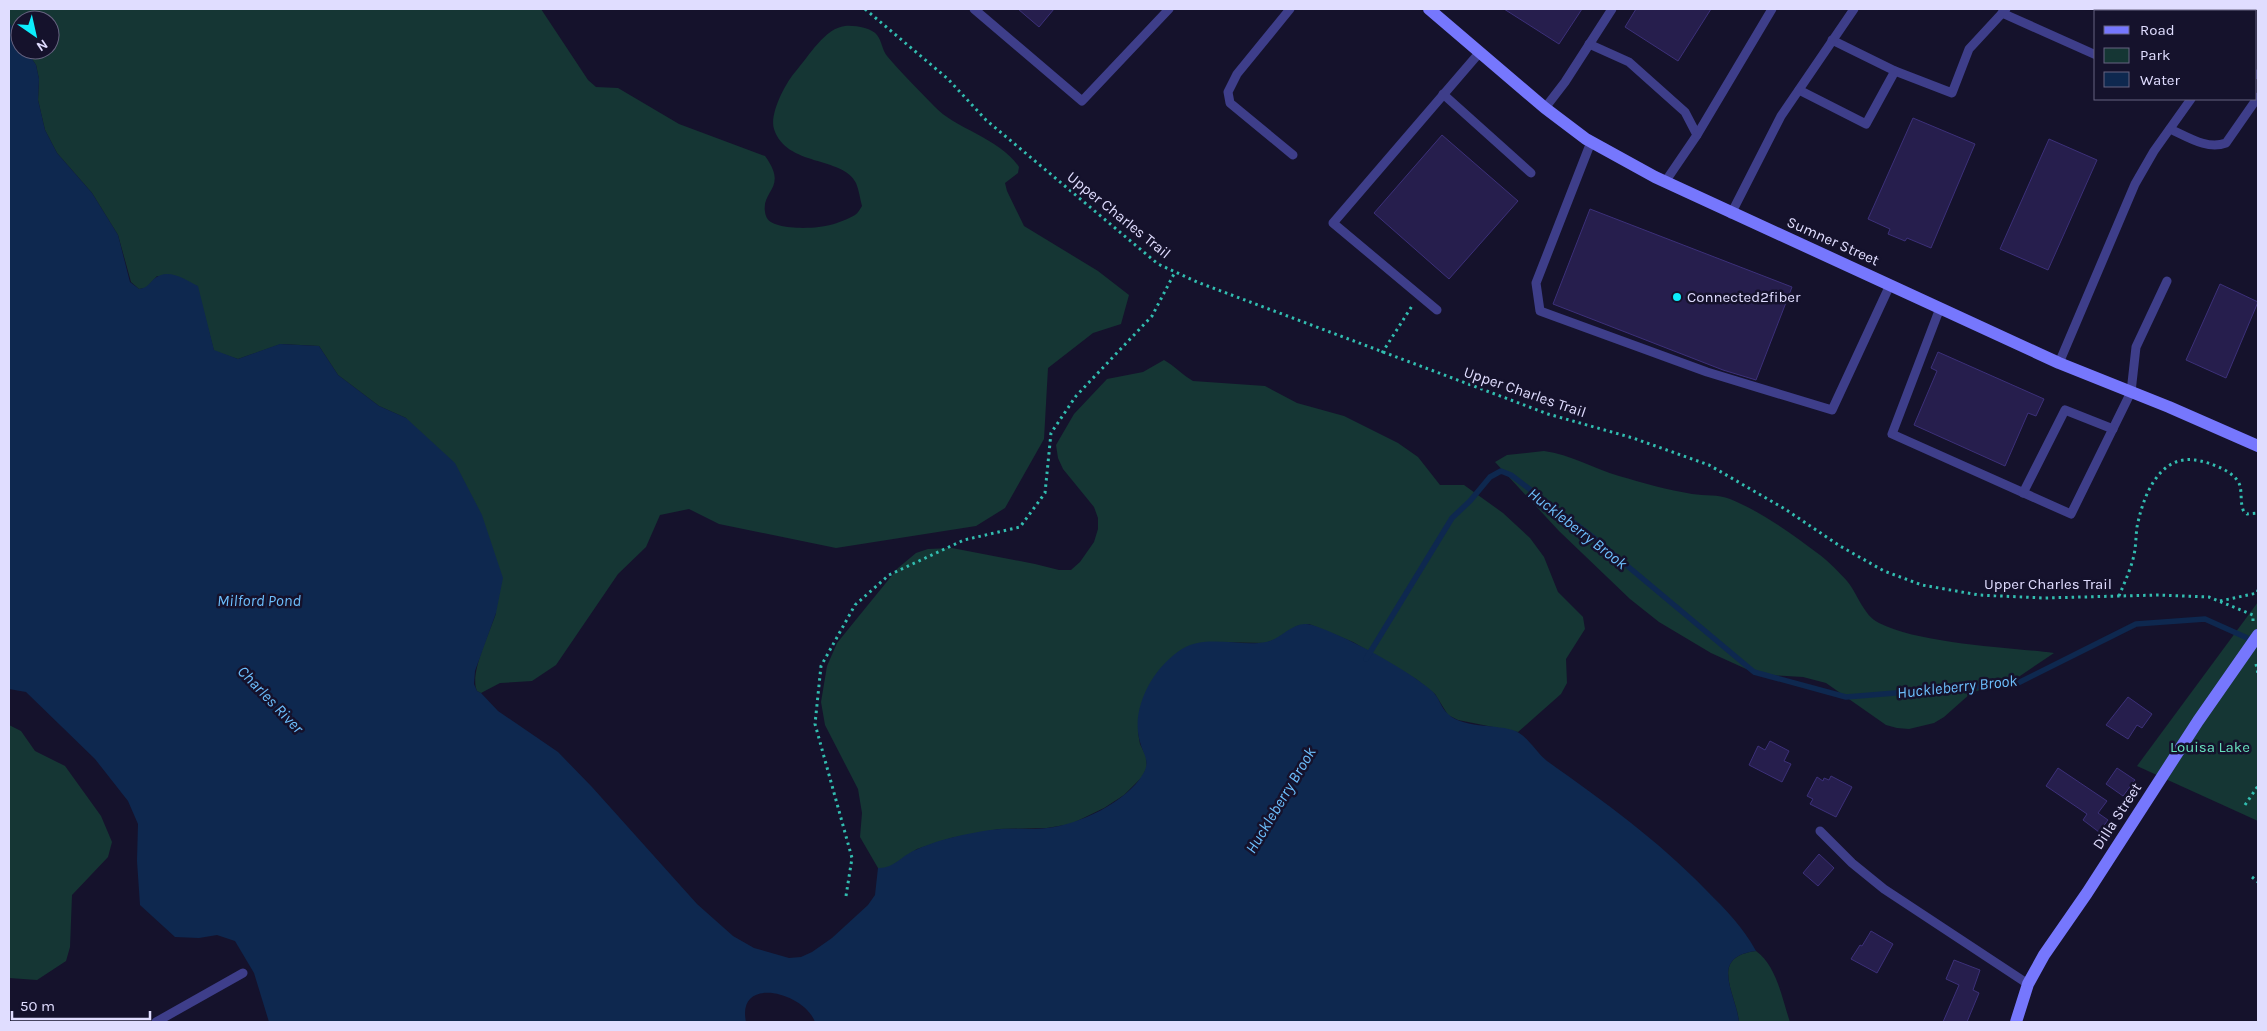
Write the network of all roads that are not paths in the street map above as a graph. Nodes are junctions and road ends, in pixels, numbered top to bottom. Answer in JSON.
{"nodes":[{"id":1,"x":974,"y":9,"type":"edge"},
{"id":2,"x":1169,"y":9,"type":"edge"},
{"id":3,"x":1290,"y":9,"type":"edge"},
{"id":4,"x":1430,"y":9,"type":"edge"},
{"id":5,"x":1612,"y":9,"type":"edge"},
{"id":6,"x":1772,"y":9,"type":"edge"},
{"id":7,"x":1854,"y":9,"type":"edge"},
{"id":8,"x":2004,"y":11,"type":"edge"},
{"id":9,"x":1832,"y":40,"type":"junction"},
{"id":10,"x":1589,"y":44,"type":"junction"},
{"id":11,"x":1480,"y":52,"type":"junction"},
{"id":12,"x":2094,"y":54,"type":"edge"},
{"id":13,"x":1894,"y":70,"type":"junction"},
{"id":14,"x":1799,"y":90,"type":"junction"},
{"id":15,"x":1443,"y":94,"type":"junction"},
{"id":16,"x":2191,"y":100,"type":"edge"},
{"id":17,"x":2256,"y":100,"type":"edge"},
{"id":18,"x":1545,"y":108,"type":"junction"},
{"id":19,"x":2170,"y":129,"type":"junction"},
{"id":20,"x":1697,"y":135,"type":"junction"},
{"id":21,"x":1591,"y":142,"type":"junction"},
{"id":22,"x":1293,"y":155,"type":"dead end"},
{"id":23,"x":1531,"y":173,"type":"dead end"},
{"id":24,"x":1665,"y":182,"type":"junction"},
{"id":25,"x":1731,"y":214,"type":"junction"},
{"id":26,"x":2167,"y":281,"type":"dead end"},
{"id":27,"x":1890,"y":285,"type":"junction"},
{"id":28,"x":1940,"y":308,"type":"junction"},
{"id":29,"x":1437,"y":310,"type":"dead end"},
{"id":30,"x":2059,"y":363,"type":"junction"},
{"id":31,"x":2131,"y":392,"type":"junction"},
{"id":32,"x":2113,"y":430,"type":"junction"},
{"id":33,"x":2258,"y":446,"type":"edge"},
{"id":34,"x":2023,"y":493,"type":"junction"},
{"id":35,"x":2258,"y":635,"type":"edge"},
{"id":36,"x":1820,"y":831,"type":"dead end"},
{"id":37,"x":243,"y":973,"type":"dead end"},
{"id":38,"x":2028,"y":984,"type":"junction"},
{"id":39,"x":156,"y":1022,"type":"edge"},
{"id":40,"x":2016,"y":1022,"type":"edge"}],
"edges":[{"from":1,"to":2,"type":"lane"},
{"from":3,"to":22,"type":"lane"},
{"from":4,"to":11,"type":"street","name":"Sumner Street"},
{"from":5,"to":10,"type":"lane"},
{"from":6,"to":20,"type":"lane"},
{"from":7,"to":9,"type":"lane"},
{"from":8,"to":12,"type":"lane"},
{"from":8,"to":13,"type":"lane"},
{"from":9,"to":13,"type":"lane"},
{"from":9,"to":14,"type":"lane"},
{"from":10,"to":18,"type":"lane"},
{"from":10,"to":20,"type":"lane"},
{"from":11,"to":15,"type":"lane"},
{"from":11,"to":18,"type":"street","name":"Sumner Street"},
{"from":13,"to":14,"type":"lane"},
{"from":14,"to":25,"type":"lane"},
{"from":15,"to":23,"type":"lane"},
{"from":15,"to":29,"type":"lane"},
{"from":16,"to":19,"type":"lane"},
{"from":17,"to":19,"type":"lane"},
{"from":18,"to":21,"type":"street","name":"Sumner Street"},
{"from":19,"to":30,"type":"lane"},
{"from":20,"to":24,"type":"lane"},
{"from":21,"to":24,"type":"street","name":"Sumner Street"},
{"from":21,"to":27,"type":"lane"},
{"from":24,"to":25,"type":"street","name":"Sumner Street"},
{"from":25,"to":27,"type":"street","name":"Sumner Street"},
{"from":26,"to":31,"type":"lane"},
{"from":27,"to":28,"type":"street","name":"Sumner Street"},
{"from":28,"to":30,"type":"street","name":"Sumner Street"},
{"from":28,"to":34,"type":"lane"},
{"from":30,"to":31,"type":"street","name":"Sumner Street"},
{"from":31,"to":32,"type":"lane"},
{"from":31,"to":33,"type":"street","name":"Sumner Street"},
{"from":32,"to":34,"type":"lane"},
{"from":32,"to":34,"type":"lane"},
{"from":35,"to":38,"type":"street","name":"Dilla Street"},
{"from":36,"to":38,"type":"lane"},
{"from":37,"to":39,"type":"lane"},
{"from":38,"to":40,"type":"street","name":"Dilla Street"}]}
